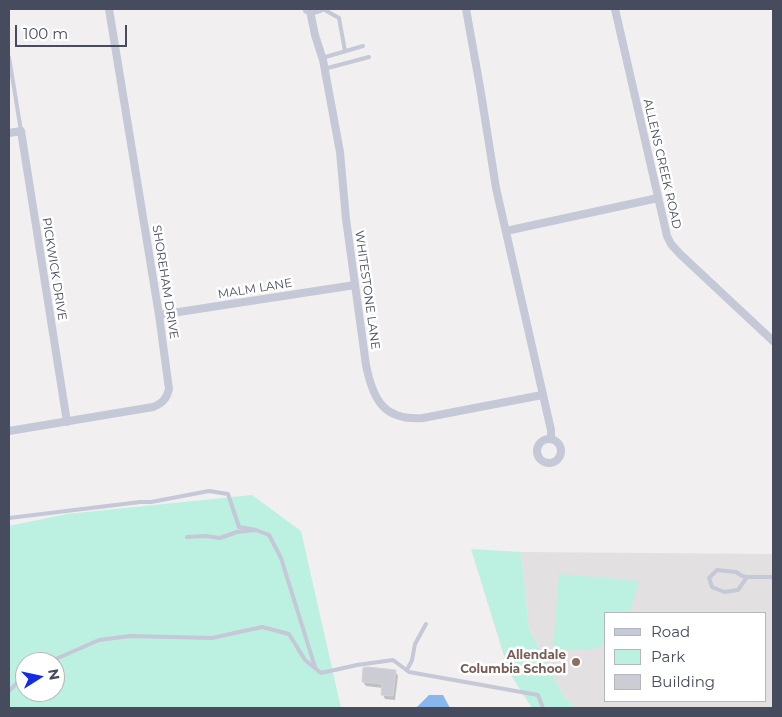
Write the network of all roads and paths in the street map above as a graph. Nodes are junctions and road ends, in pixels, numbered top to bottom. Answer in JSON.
{"nodes":[{"id":1,"x":109,"y":9,"type":"edge"},
{"id":2,"x":321,"y":9,"type":"edge"},
{"id":3,"x":466,"y":9,"type":"edge"},
{"id":4,"x":615,"y":9,"type":"edge"},
{"id":5,"x":307,"y":10,"type":"edge"},
{"id":6,"x":363,"y":46,"type":"dead end"},
{"id":7,"x":345,"y":51,"type":"junction"},
{"id":8,"x":9,"y":56,"type":"edge"},
{"id":9,"x":322,"y":58,"type":"junction"},
{"id":10,"x":368,"y":58,"type":"dead end"},
{"id":11,"x":324,"y":68,"type":"junction"},
{"id":12,"x":21,"y":131,"type":"junction"},
{"id":13,"x":9,"y":133,"type":"edge"},
{"id":14,"x":658,"y":198,"type":"junction"},
{"id":15,"x":506,"y":231,"type":"junction"},
{"id":16,"x":355,"y":285,"type":"junction"},
{"id":17,"x":159,"y":315,"type":"junction"},
{"id":18,"x":773,"y":341,"type":"edge"},
{"id":19,"x":542,"y":395,"type":"junction"},
{"id":20,"x":67,"y":422,"type":"junction"},
{"id":21,"x":9,"y":431,"type":"edge"},
{"id":22,"x":551,"y":439,"type":"dead end"},
{"id":23,"x":9,"y":518,"type":"edge"},
{"id":24,"x":256,"y":530,"type":"junction"},
{"id":25,"x":187,"y":537,"type":"dead end"},
{"id":26,"x":747,"y":577,"type":"junction"},
{"id":27,"x":773,"y":577,"type":"edge"},
{"id":28,"x":426,"y":624,"type":"dead end"},
{"id":29,"x":65,"y":655,"type":"edge"},
{"id":30,"x":314,"y":667,"type":"junction"},
{"id":31,"x":407,"y":670,"type":"junction"},
{"id":32,"x":544,"y":708,"type":"edge"}],
"edges":[{"from":1,"to":17,"type":"street","name":"SHOREHAM DRIVE"},
{"from":2,"to":5,"type":"street","name":"WHITESTONE LANE"},
{"from":2,"to":7,"type":"lane"},
{"from":3,"to":15,"type":"street"},
{"from":4,"to":14,"type":"street","name":"ALLENS CREEK ROAD"},
{"from":5,"to":9,"type":"street","name":"WHITESTONE LANE"},
{"from":6,"to":7,"type":"lane"},
{"from":7,"to":9,"type":"lane"},
{"from":8,"to":12,"type":"lane"},
{"from":9,"to":11,"type":"street","name":"WHITESTONE LANE"},
{"from":10,"to":11,"type":"lane"},
{"from":11,"to":16,"type":"street","name":"WHITESTONE LANE"},
{"from":12,"to":13,"type":"street"},
{"from":12,"to":20,"type":"street","name":"PICKWICK DRIVE"},
{"from":14,"to":15,"type":"street"},
{"from":14,"to":18,"type":"street","name":"ALLENS CREEK ROAD"},
{"from":15,"to":19,"type":"street"},
{"from":16,"to":17,"type":"street","name":"MALM LANE"},
{"from":16,"to":19,"type":"street","name":"WHITESTONE LANE"},
{"from":17,"to":20,"type":"street","name":"SHOREHAM DRIVE"},
{"from":19,"to":22,"type":"street"},
{"from":20,"to":21,"type":"street","name":"SHOREHAM DRIVE"},
{"from":23,"to":24,"type":"lane"},
{"from":24,"to":25,"type":"lane"},
{"from":24,"to":30,"type":"lane"},
{"from":26,"to":26,"type":"lane"},
{"from":26,"to":27,"type":"lane"},
{"from":28,"to":31,"type":"lane"},
{"from":29,"to":30,"type":"lane"},
{"from":30,"to":31,"type":"lane"},
{"from":31,"to":32,"type":"lane"}]}
